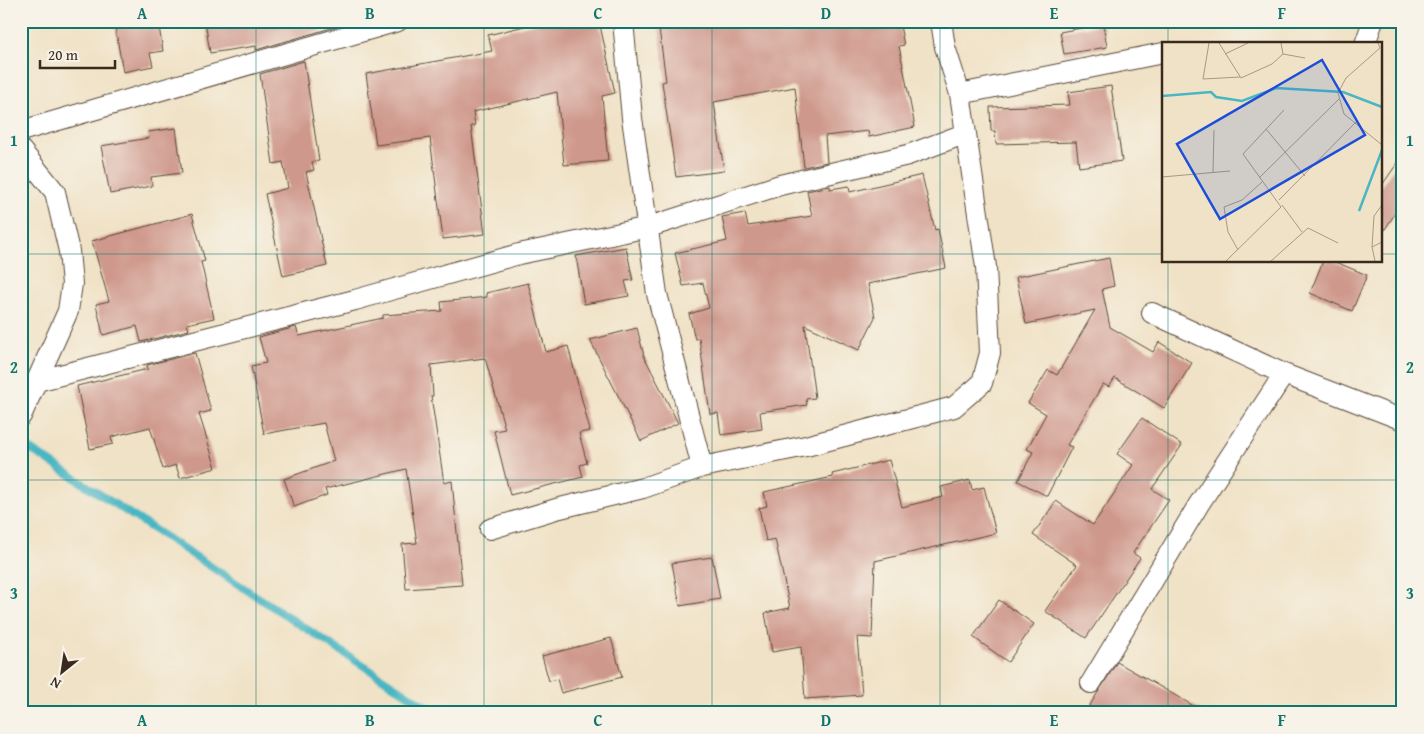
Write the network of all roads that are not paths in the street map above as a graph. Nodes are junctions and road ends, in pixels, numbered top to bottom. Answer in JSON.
{"nodes":[{"id":1,"x":398,"y":21,"type":"edge"},
{"id":2,"x":623,"y":21,"type":"edge"},
{"id":3,"x":941,"y":21,"type":"edge"},
{"id":4,"x":1372,"y":21,"type":"edge"},
{"id":5,"x":1366,"y":42,"type":"edge"},
{"id":6,"x":1162,"y":53,"type":"edge"},
{"id":7,"x":960,"y":94,"type":"junction"},
{"id":8,"x":21,"y":131,"type":"edge"},
{"id":9,"x":964,"y":134,"type":"junction"},
{"id":10,"x":21,"y":150,"type":"edge"},
{"id":11,"x":649,"y":227,"type":"junction"},
{"id":12,"x":1152,"y":313,"type":"dead end"},
{"id":13,"x":1284,"y":374,"type":"junction"},
{"id":14,"x":37,"y":381,"type":"junction"},
{"id":15,"x":21,"y":416,"type":"edge"},
{"id":16,"x":1403,"y":420,"type":"edge"},
{"id":17,"x":702,"y":467,"type":"junction"},
{"id":18,"x":490,"y":529,"type":"dead end"},
{"id":19,"x":1091,"y":683,"type":"dead end"}],
"edges":[{"from":1,"to":8,"type":"street"},
{"from":2,"to":11,"type":"street"},
{"from":3,"to":7,"type":"street"},
{"from":4,"to":5,"type":"street"},
{"from":6,"to":7,"type":"street"},
{"from":7,"to":9,"type":"street"},
{"from":9,"to":11,"type":"street"},
{"from":9,"to":17,"type":"street"},
{"from":10,"to":14,"type":"street"},
{"from":11,"to":14,"type":"street"},
{"from":11,"to":17,"type":"street"},
{"from":12,"to":13,"type":"street"},
{"from":13,"to":16,"type":"street"},
{"from":13,"to":19,"type":"street"},
{"from":14,"to":15,"type":"street"},
{"from":17,"to":18,"type":"street"}]}
